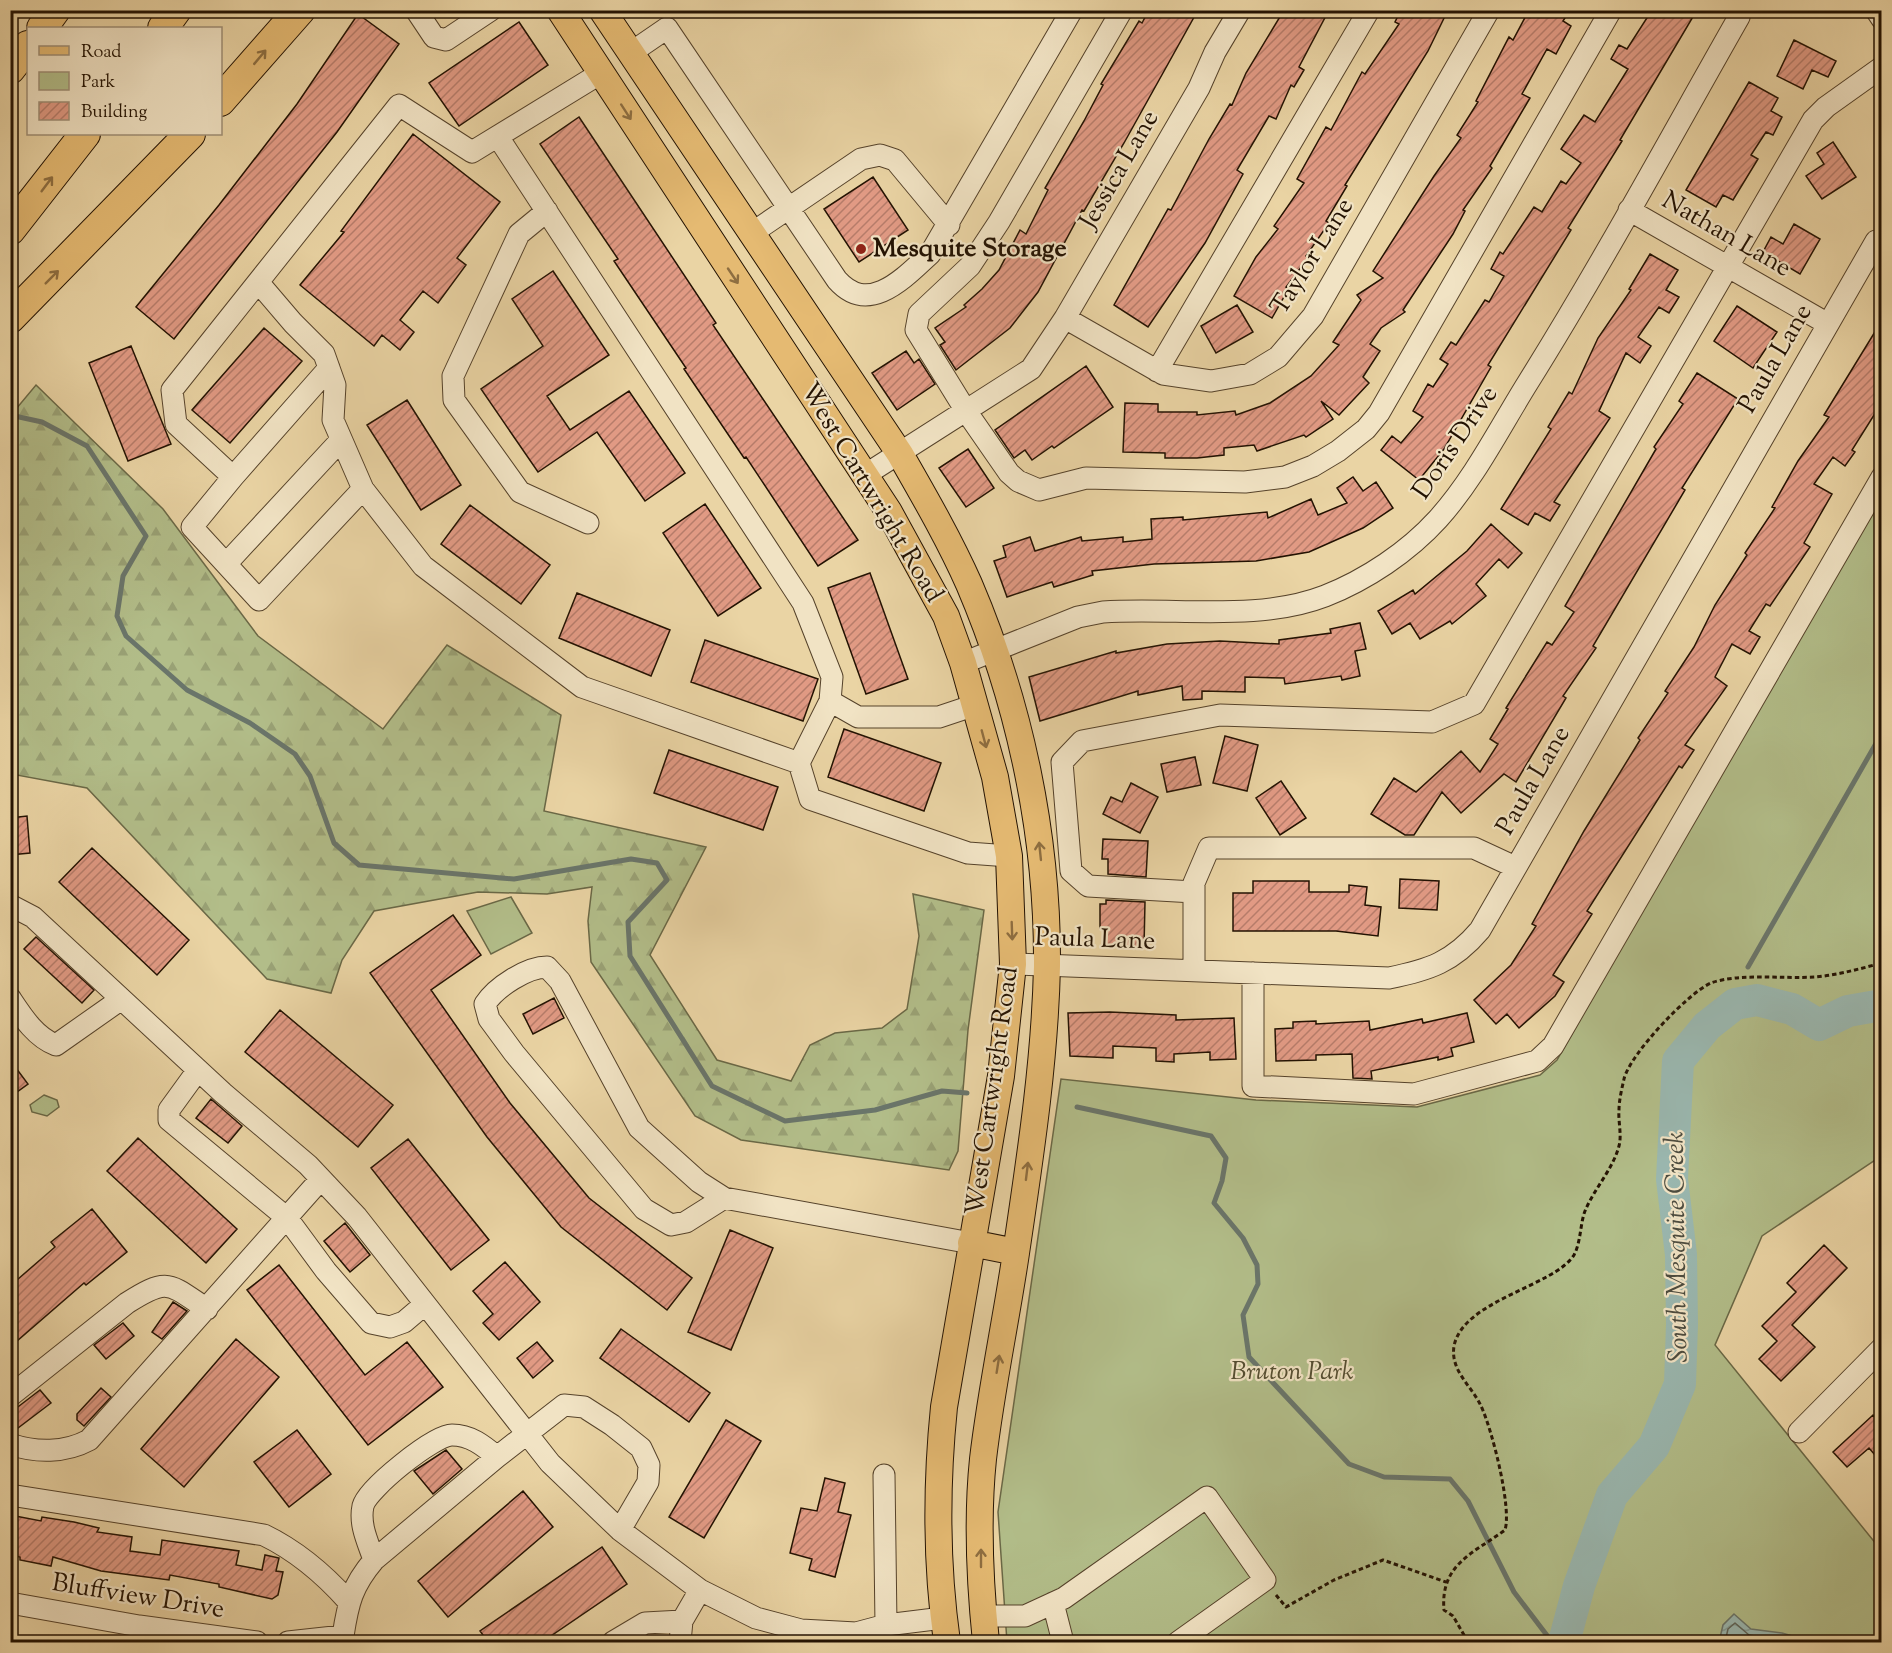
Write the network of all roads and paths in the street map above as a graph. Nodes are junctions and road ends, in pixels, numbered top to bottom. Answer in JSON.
{"nodes":[{"id":1,"x":55,"y":10,"type":"edge"},
{"id":2,"x":176,"y":10,"type":"edge"},
{"id":3,"x":300,"y":10,"type":"edge"},
{"id":4,"x":416,"y":10,"type":"edge"},
{"id":5,"x":491,"y":10,"type":"edge"},
{"id":6,"x":560,"y":10,"type":"edge"},
{"id":7,"x":602,"y":10,"type":"edge"},
{"id":8,"x":1072,"y":10,"type":"edge"},
{"id":9,"x":1122,"y":10,"type":"edge"},
{"id":10,"x":1240,"y":10,"type":"edge"},
{"id":11,"x":1369,"y":10,"type":"edge"},
{"id":12,"x":1489,"y":10,"type":"edge"},
{"id":13,"x":1611,"y":10,"type":"edge"},
{"id":14,"x":1876,"y":10,"type":"edge"},
{"id":15,"x":1737,"y":14,"type":"edge"},
{"id":16,"x":1881,"y":19,"type":"edge"},
{"id":17,"x":43,"y":27,"type":"edge"},
{"id":18,"x":164,"y":27,"type":"edge"},
{"id":19,"x":27,"y":47,"type":"edge"},
{"id":20,"x":632,"y":52,"type":"junction"},
{"id":21,"x":1881,"y":68,"type":"edge"},
{"id":22,"x":10,"y":69,"type":"edge"},
{"id":23,"x":601,"y":73,"type":"junction"},
{"id":24,"x":222,"y":99,"type":"edge"},
{"id":25,"x":84,"y":135,"type":"edge"},
{"id":26,"x":189,"y":135,"type":"edge"},
{"id":27,"x":498,"y":137,"type":"junction"},
{"id":28,"x":788,"y":208,"type":"junction"},
{"id":29,"x":1629,"y":210,"type":"junction"},
{"id":30,"x":547,"y":211,"type":"junction"},
{"id":31,"x":949,"y":225,"type":"junction"},
{"id":32,"x":10,"y":230,"type":"edge"},
{"id":33,"x":752,"y":232,"type":"junction"},
{"id":34,"x":1876,"y":240,"type":"dead end"},
{"id":35,"x":1726,"y":266,"type":"junction"},
{"id":36,"x":258,"y":282,"type":"junction"},
{"id":37,"x":10,"y":318,"type":"edge"},
{"id":38,"x":1065,"y":318,"type":"junction"},
{"id":39,"x":1828,"y":324,"type":"junction"},
{"id":40,"x":329,"y":368,"type":"junction"},
{"id":41,"x":1157,"y":371,"type":"junction"},
{"id":42,"x":966,"y":411,"type":"junction"},
{"id":43,"x":340,"y":441,"type":"junction"},
{"id":44,"x":900,"y":454,"type":"junction"},
{"id":45,"x":865,"y":475,"type":"junction"},
{"id":46,"x":233,"y":477,"type":"junction"},
{"id":47,"x":1881,"y":477,"type":"edge"},
{"id":48,"x":363,"y":489,"type":"junction"},
{"id":49,"x":588,"y":523,"type":"dead end"},
{"id":50,"x":226,"y":564,"type":"junction"},
{"id":51,"x":994,"y":650,"type":"junction"},
{"id":52,"x":963,"y":663,"type":"junction"},
{"id":53,"x":830,"y":701,"type":"junction"},
{"id":54,"x":975,"y":705,"type":"junction"},
{"id":55,"x":799,"y":763,"type":"junction"},
{"id":56,"x":1009,"y":856,"type":"junction"},
{"id":57,"x":1515,"y":867,"type":"junction"},
{"id":58,"x":1194,"y":892,"type":"junction"},
{"id":59,"x":10,"y":905,"type":"edge"},
{"id":60,"x":1881,"y":963,"type":"edge"},
{"id":61,"x":1013,"y":964,"type":"junction"},
{"id":62,"x":1047,"y":964,"type":"junction"},
{"id":63,"x":1194,"y":971,"type":"junction"},
{"id":64,"x":1252,"y":973,"type":"junction"},
{"id":65,"x":10,"y":998,"type":"edge"},
{"id":66,"x":120,"y":1000,"type":"junction"},
{"id":67,"x":198,"y":1070,"type":"junction"},
{"id":68,"x":321,"y":1179,"type":"junction"},
{"id":69,"x":724,"y":1198,"type":"junction"},
{"id":70,"x":287,"y":1218,"type":"junction"},
{"id":71,"x":971,"y":1243,"type":"junction"},
{"id":72,"x":1016,"y":1252,"type":"junction"},
{"id":73,"x":424,"y":1305,"type":"junction"},
{"id":74,"x":207,"y":1309,"type":"junction"},
{"id":75,"x":1879,"y":1355,"type":"edge"},
{"id":76,"x":10,"y":1396,"type":"edge"},
{"id":77,"x":1799,"y":1432,"type":"dead end"},
{"id":78,"x":528,"y":1435,"type":"junction"},
{"id":79,"x":10,"y":1444,"type":"edge"},
{"id":80,"x":497,"y":1457,"type":"junction"},
{"id":81,"x":884,"y":1475,"type":"dead end"},
{"id":82,"x":10,"y":1494,"type":"edge"},
{"id":83,"x":620,"y":1530,"type":"junction"},
{"id":84,"x":374,"y":1560,"type":"junction"},
{"id":85,"x":1264,"y":1580,"type":"junction"},
{"id":86,"x":1446,"y":1582,"type":"junction"},
{"id":87,"x":699,"y":1590,"type":"junction"},
{"id":88,"x":348,"y":1601,"type":"junction"},
{"id":89,"x":10,"y":1603,"type":"edge"},
{"id":90,"x":1053,"y":1603,"type":"junction"},
{"id":91,"x":984,"y":1616,"type":"junction"},
{"id":92,"x":682,"y":1621,"type":"junction"},
{"id":93,"x":886,"y":1625,"type":"junction"},
{"id":94,"x":945,"y":1630,"type":"edge"},
{"id":95,"x":138,"y":1634,"type":"edge"},
{"id":96,"x":257,"y":1642,"type":"edge"},
{"id":97,"x":288,"y":1642,"type":"edge"},
{"id":98,"x":613,"y":1642,"type":"edge"},
{"id":99,"x":680,"y":1642,"type":"edge"},
{"id":100,"x":986,"y":1642,"type":"edge"},
{"id":101,"x":1064,"y":1642,"type":"edge"},
{"id":102,"x":1178,"y":1642,"type":"edge"},
{"id":103,"x":1468,"y":1642,"type":"edge"}],
"edges":[{"from":1,"to":17,"type":"highway"},
{"from":2,"to":18,"type":"highway"},
{"from":24,"to":3,"type":"highway","one_way":true},
{"from":4,"to":5,"type":"street"},
{"from":6,"to":23,"type":"main road","name":"West Cartwright Road"},
{"from":7,"to":20,"type":"main road","name":"West Cartwright Road"},
{"from":8,"to":31,"type":"street"},
{"from":9,"to":42,"type":"street"},
{"from":10,"to":38,"type":"street","name":"Jessica Lane"},
{"from":11,"to":41,"type":"street"},
{"from":12,"to":41,"type":"street","name":"Taylor Lane"},
{"from":13,"to":42,"type":"street"},
{"from":14,"to":16,"type":"street"},
{"from":15,"to":29,"type":"street","name":"Doris Drive"},
{"from":19,"to":22,"type":"highway"},
{"from":20,"to":23,"type":"main road"},
{"from":20,"to":28,"type":"street"},
{"from":20,"to":33,"type":"main road","name":"West Cartwright Road"},
{"from":21,"to":35,"type":"street"},
{"from":23,"to":27,"type":"street"},
{"from":23,"to":45,"type":"main road","name":"West Cartwright Road","one_way":true},
{"from":32,"to":25,"type":"highway","one_way":true},
{"from":37,"to":26,"type":"highway","one_way":true},
{"from":27,"to":30,"type":"street"},
{"from":27,"to":36,"type":"street"},
{"from":28,"to":31,"type":"street"},
{"from":28,"to":31,"type":"street"},
{"from":28,"to":33,"type":"street"},
{"from":29,"to":35,"type":"street","name":"Nathan Lane"},
{"from":29,"to":51,"type":"street","name":"Doris Drive"},
{"from":30,"to":49,"type":"street"},
{"from":30,"to":53,"type":"street"},
{"from":33,"to":44,"type":"main road","name":"West Cartwright Road"},
{"from":34,"to":39,"type":"street","name":"Paula Lane"},
{"from":35,"to":39,"type":"street","name":"Nathan Lane"},
{"from":35,"to":58,"type":"street"},
{"from":36,"to":40,"type":"street"},
{"from":36,"to":46,"type":"street"},
{"from":38,"to":41,"type":"street","name":"Taylor Lane"},
{"from":38,"to":42,"type":"street","name":"Jessica Lane"},
{"from":39,"to":57,"type":"street","name":"Paula Lane"},
{"from":40,"to":43,"type":"street"},
{"from":40,"to":46,"type":"street"},
{"from":42,"to":44,"type":"street","name":"Jessica Lane"},
{"from":43,"to":48,"type":"street"},
{"from":43,"to":50,"type":"street"},
{"from":44,"to":45,"type":"street","name":"Jessica Lane"},
{"from":44,"to":51,"type":"main road","name":"West Cartwright Road"},
{"from":45,"to":52,"type":"main road","name":"West Cartwright Road"},
{"from":46,"to":50,"type":"street"},
{"from":47,"to":64,"type":"street"},
{"from":48,"to":50,"type":"street"},
{"from":48,"to":55,"type":"street"},
{"from":51,"to":52,"type":"street","name":"Doris Drive"},
{"from":62,"to":51,"type":"main road","name":"West Cartwright Road","one_way":true},
{"from":52,"to":54,"type":"main road","name":"West Cartwright Road"},
{"from":53,"to":54,"type":"street"},
{"from":53,"to":55,"type":"street"},
{"from":54,"to":56,"type":"main road","name":"West Cartwright Road","one_way":true},
{"from":55,"to":56,"type":"street"},
{"from":56,"to":61,"type":"main road","name":"West Cartwright Road","one_way":true},
{"from":57,"to":58,"type":"street"},
{"from":57,"to":64,"type":"street","name":"Paula Lane"},
{"from":58,"to":63,"type":"street"},
{"from":59,"to":66,"type":"street"},
{"from":60,"to":86,"type":"path"},
{"from":61,"to":62,"type":"street","name":"Paula Lane"},
{"from":61,"to":71,"type":"main road","name":"West Cartwright Road"},
{"from":62,"to":63,"type":"street","name":"Paula Lane"},
{"from":72,"to":62,"type":"main road","name":"West Cartwright Road","one_way":true},
{"from":63,"to":64,"type":"street","name":"Paula Lane"},
{"from":65,"to":66,"type":"street"},
{"from":66,"to":67,"type":"street"},
{"from":67,"to":68,"type":"street"},
{"from":67,"to":70,"type":"street"},
{"from":68,"to":70,"type":"street"},
{"from":68,"to":73,"type":"street"},
{"from":69,"to":69,"type":"street"},
{"from":69,"to":71,"type":"street"},
{"from":70,"to":73,"type":"street"},
{"from":70,"to":74,"type":"street"},
{"from":71,"to":72,"type":"main road"},
{"from":71,"to":94,"type":"main road","name":"West Cartwright Road"},
{"from":91,"to":72,"type":"main road","name":"West Cartwright Road","one_way":true},
{"from":73,"to":78,"type":"street"},
{"from":74,"to":76,"type":"street"},
{"from":74,"to":79,"type":"street"},
{"from":75,"to":77,"type":"street"},
{"from":78,"to":80,"type":"street"},
{"from":78,"to":83,"type":"street"},
{"from":78,"to":83,"type":"street"},
{"from":80,"to":84,"type":"street"},
{"from":80,"to":84,"type":"street"},
{"from":81,"to":93,"type":"street"},
{"from":82,"to":88,"type":"street"},
{"from":83,"to":87,"type":"street"},
{"from":84,"to":88,"type":"street"},
{"from":85,"to":86,"type":"path"},
{"from":85,"to":90,"type":"street"},
{"from":85,"to":102,"type":"street"},
{"from":86,"to":103,"type":"path"},
{"from":87,"to":92,"type":"street"},
{"from":87,"to":93,"type":"street"},
{"from":88,"to":97,"type":"street"},
{"from":89,"to":95,"type":"street","name":"Bluffview Drive"},
{"from":90,"to":91,"type":"street"},
{"from":90,"to":101,"type":"street"},
{"from":91,"to":94,"type":"main road"},
{"from":91,"to":100,"type":"main road","name":"West Cartwright Road"},
{"from":92,"to":98,"type":"street"},
{"from":92,"to":99,"type":"street"},
{"from":93,"to":94,"type":"street"},
{"from":95,"to":96,"type":"street","name":"Bluffview Drive"}]}
